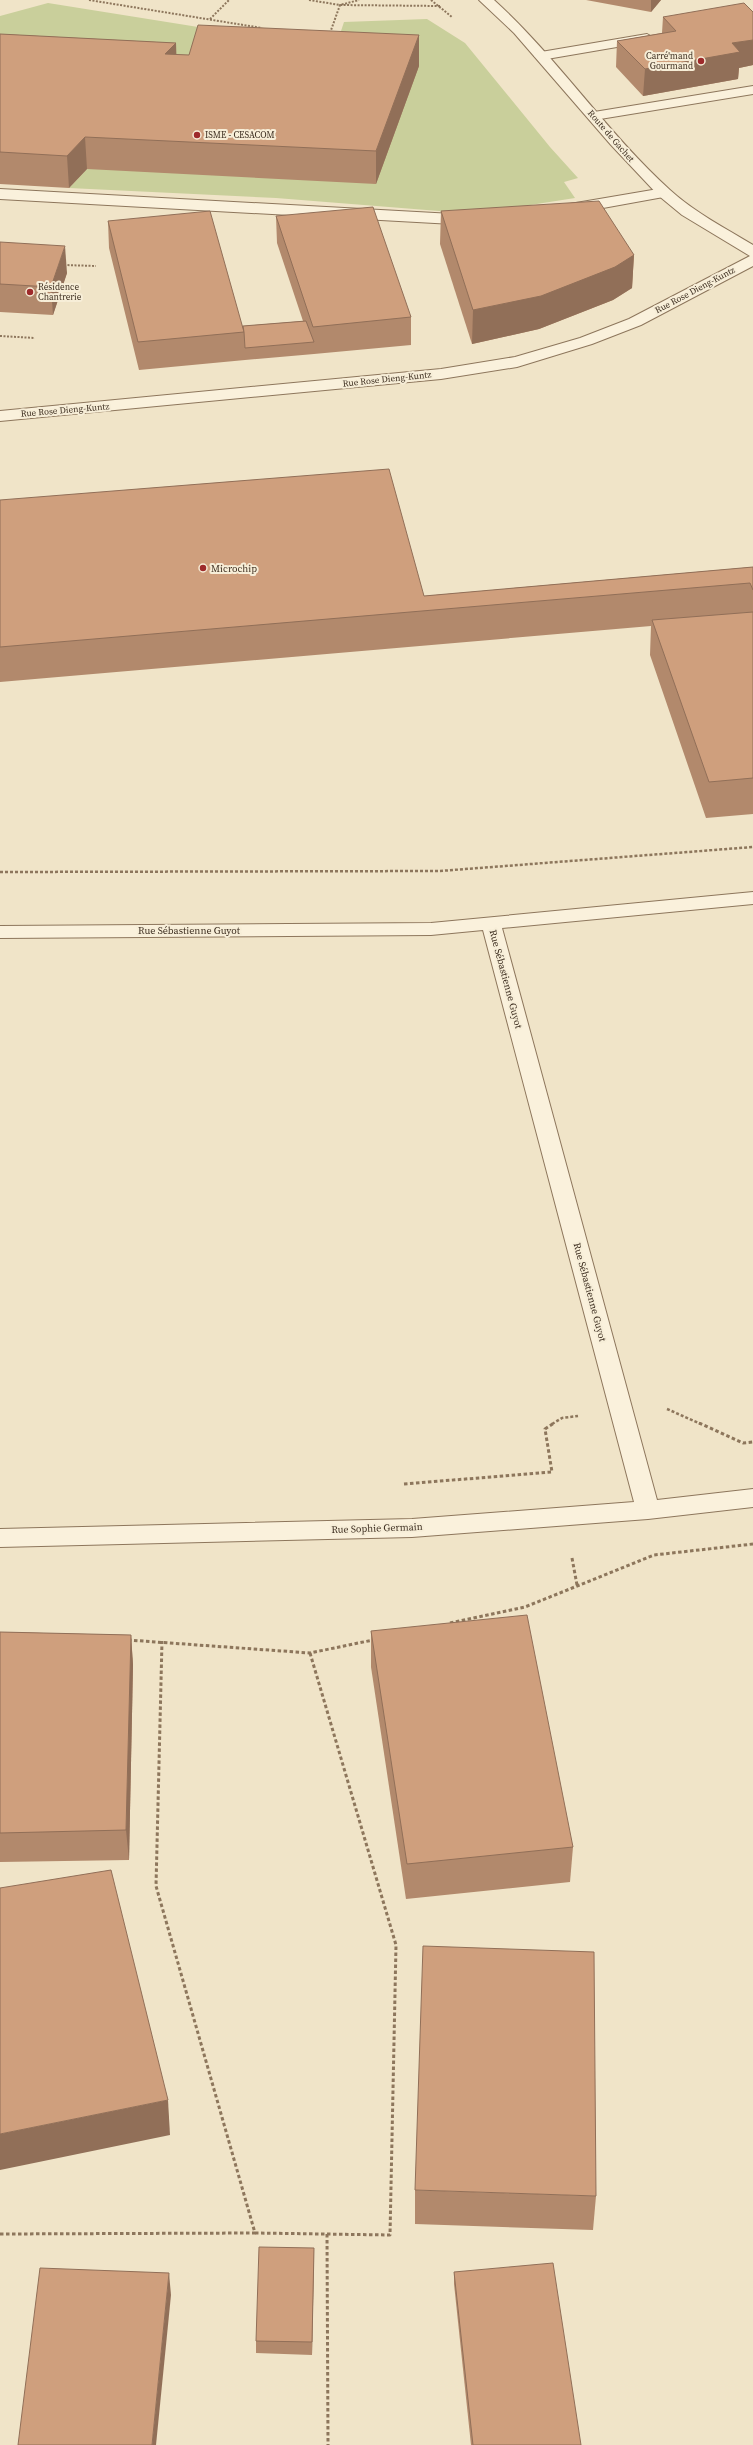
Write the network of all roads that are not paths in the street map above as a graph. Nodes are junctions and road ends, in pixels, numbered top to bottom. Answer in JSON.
{"nodes":[{"id":1,"x":486,"y":0,"type":"edge"},
{"id":2,"x":664,"y":35,"type":"edge"},
{"id":3,"x":541,"y":56,"type":"junction"},
{"id":4,"x":753,"y":90,"type":"edge"},
{"id":5,"x":594,"y":116,"type":"junction"},
{"id":6,"x":664,"y":193,"type":"junction"},
{"id":7,"x":0,"y":194,"type":"edge"},
{"id":8,"x":556,"y":212,"type":"edge"},
{"id":9,"x":485,"y":219,"type":"edge"},
{"id":10,"x":752,"y":252,"type":"edge"},
{"id":11,"x":0,"y":416,"type":"edge"},
{"id":12,"x":753,"y":898,"type":"edge"},
{"id":13,"x":491,"y":923,"type":"junction"},
{"id":14,"x":0,"y":932,"type":"edge"},
{"id":15,"x":753,"y":1498,"type":"edge"},
{"id":16,"x":648,"y":1510,"type":"junction"},
{"id":17,"x":0,"y":1538,"type":"edge"}],
"edges":[{"from":1,"to":3,"type":"street","name":"Route de Gachet"},
{"from":2,"to":3,"type":"street"},
{"from":3,"to":5,"type":"street","name":"Route de Gachet"},
{"from":4,"to":5,"type":"street"},
{"from":5,"to":6,"type":"street","name":"Route de Gachet"},
{"from":6,"to":8,"type":"street"},
{"from":6,"to":10,"type":"street","name":"Route de Gachet"},
{"from":7,"to":9,"type":"street"},
{"from":10,"to":11,"type":"street","name":"Rue Rose Dieng-Kuntz"},
{"from":12,"to":13,"type":"street"},
{"from":13,"to":14,"type":"street","name":"Rue Sébastienne Guyot"},
{"from":13,"to":16,"type":"street","name":"Rue Sébastienne Guyot"},
{"from":15,"to":16,"type":"street","name":"Rue Sophie Germain"},
{"from":16,"to":17,"type":"street","name":"Rue Sophie Germain"}]}
